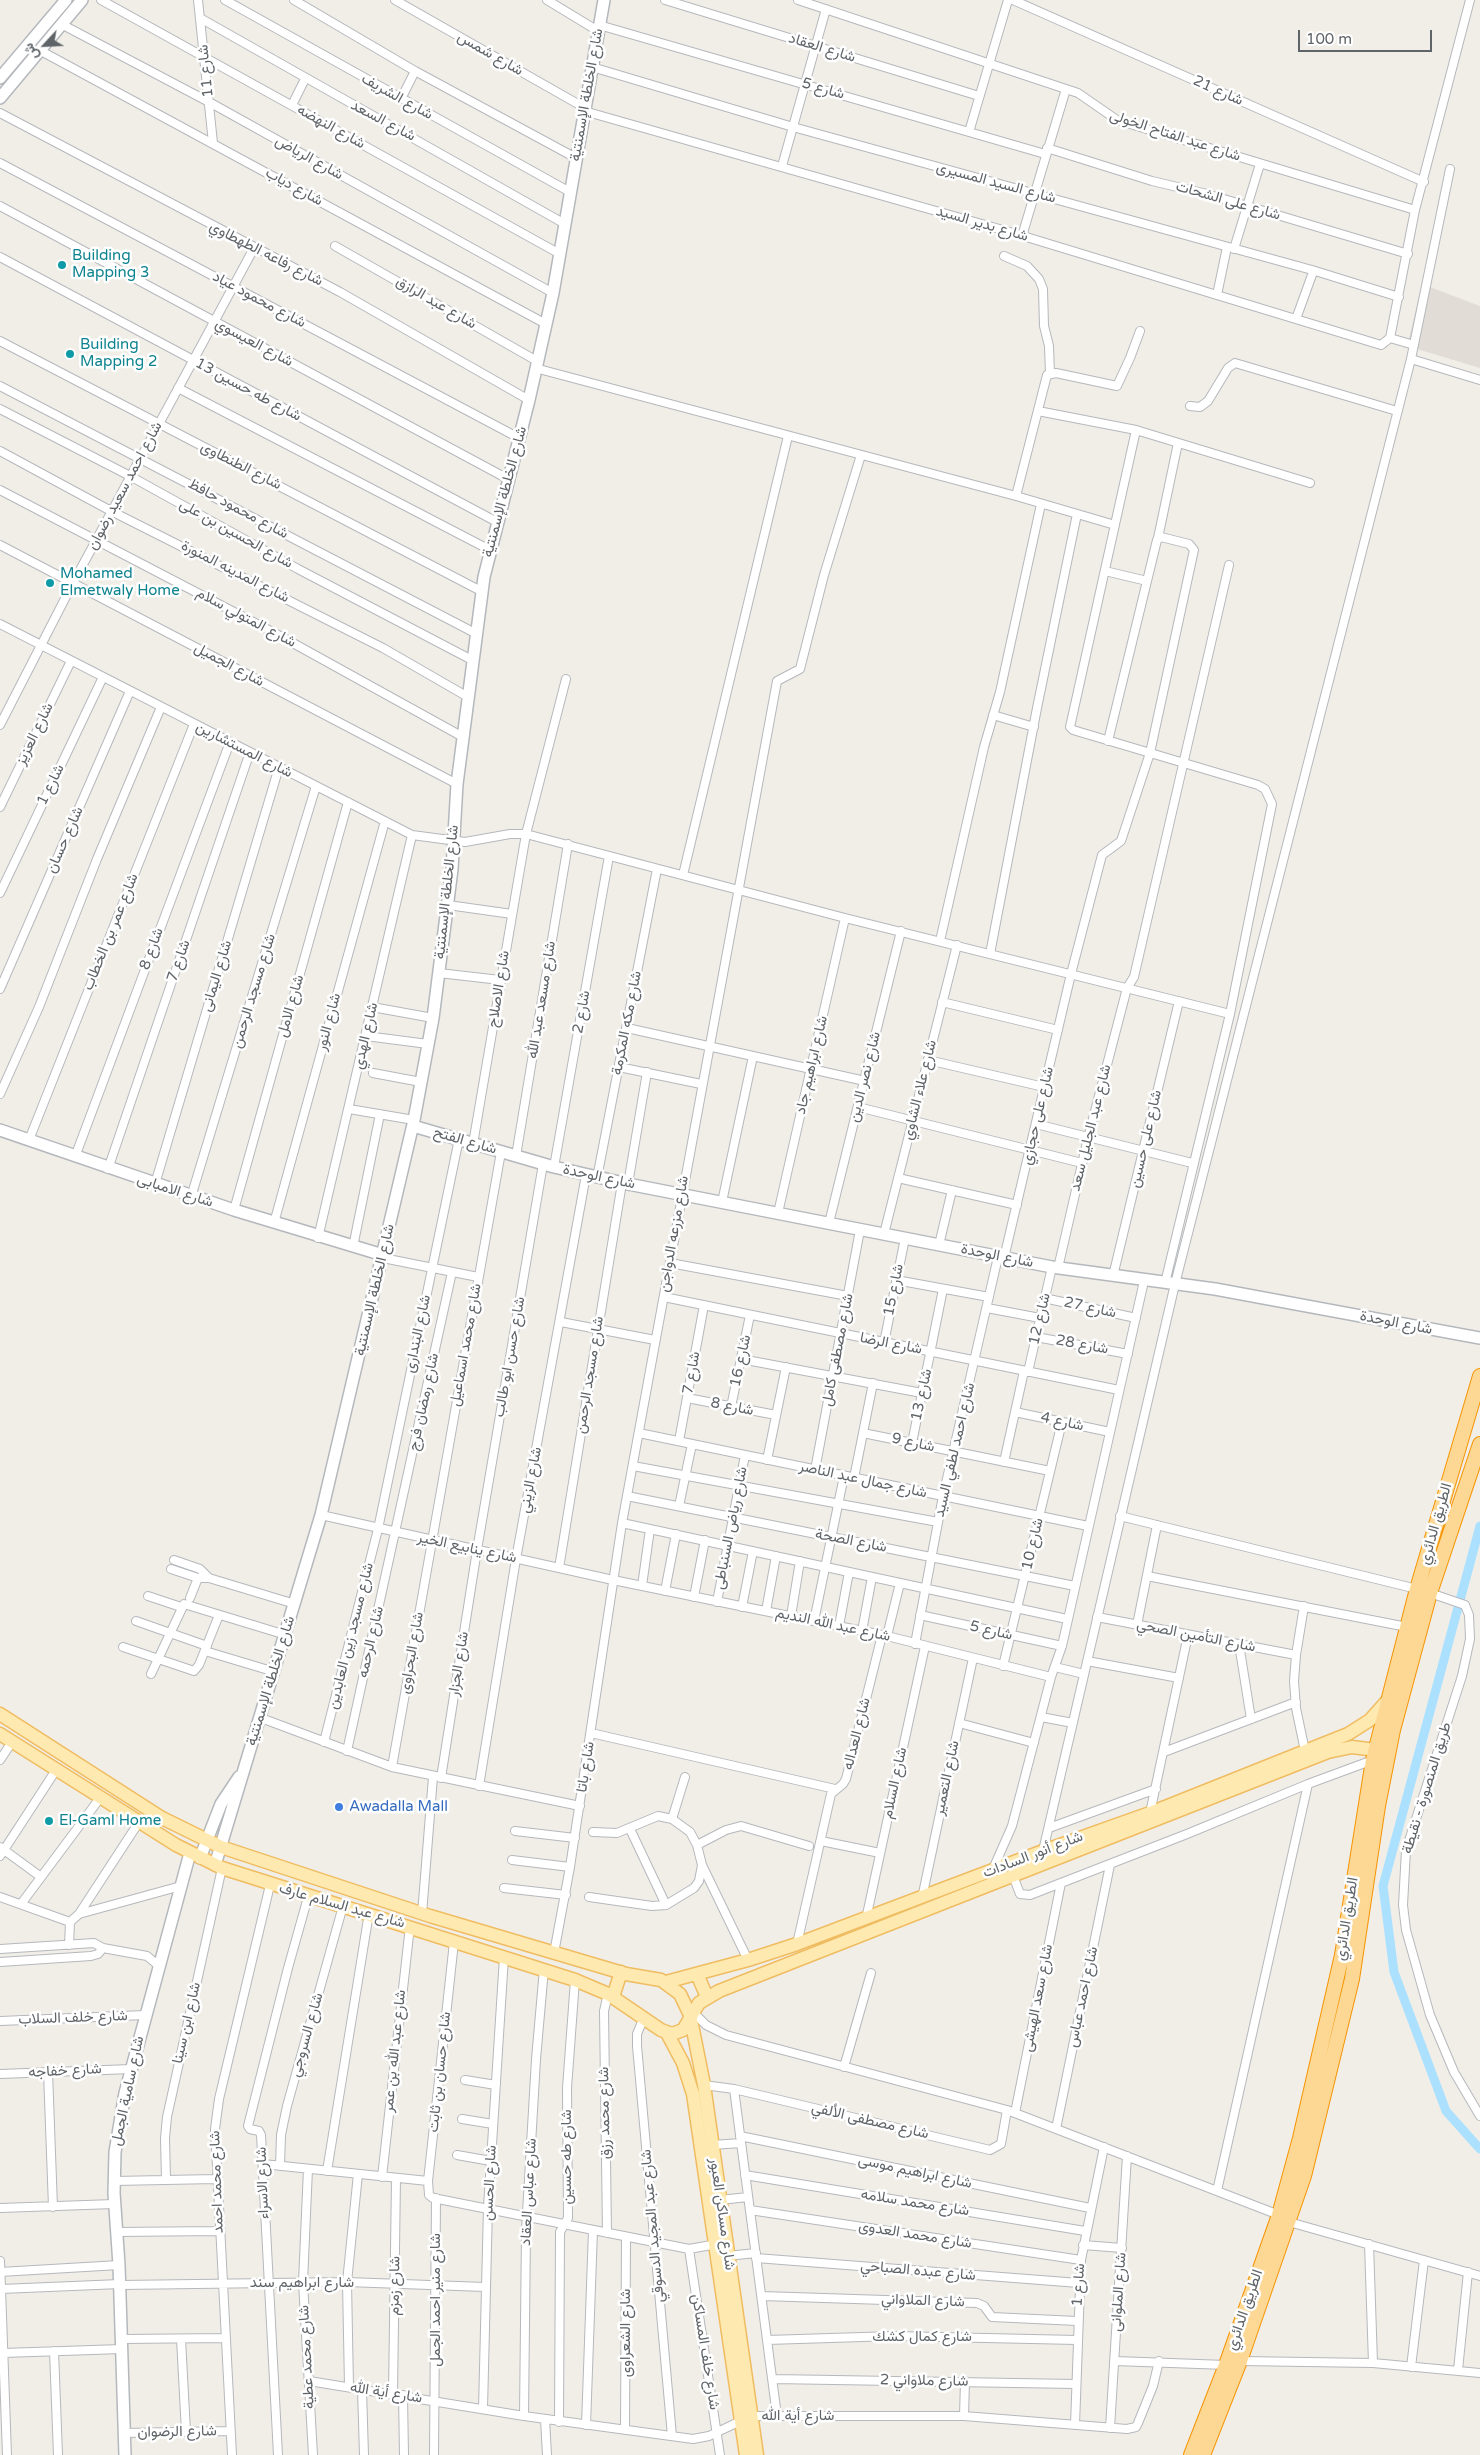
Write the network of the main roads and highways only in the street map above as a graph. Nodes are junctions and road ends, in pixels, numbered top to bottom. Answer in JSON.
{"nodes":[{"id":1,"x":1480,"y":1376,"type":"edge"},
{"id":2,"x":1480,"y":1444,"type":"edge"},
{"id":3,"x":1424,"y":1591,"type":"junction"},
{"id":4,"x":1387,"y":1701,"type":"junction"},
{"id":5,"x":0,"y":1714,"type":"edge"},
{"id":6,"x":0,"y":1734,"type":"edge"},
{"id":7,"x":1341,"y":1743,"type":"junction"},
{"id":8,"x":1374,"y":1755,"type":"junction"},
{"id":9,"x":621,"y":1972,"type":"junction"},
{"id":10,"x":697,"y":1974,"type":"junction"},
{"id":11,"x":666,"y":1982,"type":"junction"},
{"id":12,"x":611,"y":1995,"type":"junction"},
{"id":13,"x":707,"y":1998,"type":"junction"},
{"id":14,"x":691,"y":2013,"type":"junction"},
{"id":15,"x":667,"y":2033,"type":"junction"},
{"id":16,"x":1284,"y":2218,"type":"junction"},
{"id":17,"x":746,"y":2418,"type":"junction"},
{"id":18,"x":746,"y":2455,"type":"edge"},
{"id":19,"x":757,"y":2455,"type":"edge"},
{"id":20,"x":1191,"y":2455,"type":"edge"},
{"id":21,"x":1203,"y":2455,"type":"edge"}],
"edges":[{"from":1,"to":3,"type":"highway","name":"الطريق الدائري"},
{"from":2,"to":3,"type":"highway","name":"الطريق الدائري"},
{"from":3,"to":4,"type":"highway","name":"الطريق الدائري"},
{"from":3,"to":16,"type":"highway","name":"الطريق الدائري"},
{"from":4,"to":7,"type":"main road","name":"شارع أنور السادات"},
{"from":4,"to":8,"type":"highway","name":"الطريق الدائري"},
{"from":5,"to":9,"type":"main road","name":"شارع عبد السلام عارف"},
{"from":6,"to":12,"type":"main road","name":"شارع عبد السلام عارف"},
{"from":7,"to":8,"type":"main road","name":"شارع أنور السادات"},
{"from":7,"to":10,"type":"main road","name":"شارع أنور السادات"},
{"from":7,"to":13,"type":"main road","name":"شارع أنور السادات"},
{"from":8,"to":16,"type":"highway","name":"الطريق الدائري"},
{"from":9,"to":11,"type":"main road","name":"شارع عبد السلام عارف"},
{"from":9,"to":12,"type":"main road"},
{"from":10,"to":11,"type":"main road","name":"شارع أنور السادات"},
{"from":10,"to":13,"type":"main road"},
{"from":11,"to":14,"type":"main road","name":"شارع مساكن العبور"},
{"from":12,"to":15,"type":"main road","name":"شارع عبد السلام عارف"},
{"from":13,"to":14,"type":"main road","name":"شارع أنور السادات"},
{"from":14,"to":15,"type":"main road"},
{"from":14,"to":17,"type":"main road","name":"شارع مساكن العبور"},
{"from":15,"to":17,"type":"main road","name":"شارع مساكن العبور"},
{"from":16,"to":20,"type":"highway","name":"الطريق الدائري"},
{"from":16,"to":21,"type":"highway","name":"الطريق الدائري"},
{"from":17,"to":18,"type":"main road","name":"شارع مساكن العبور"},
{"from":17,"to":19,"type":"main road","name":"شارع مساكن العبور"}]}
